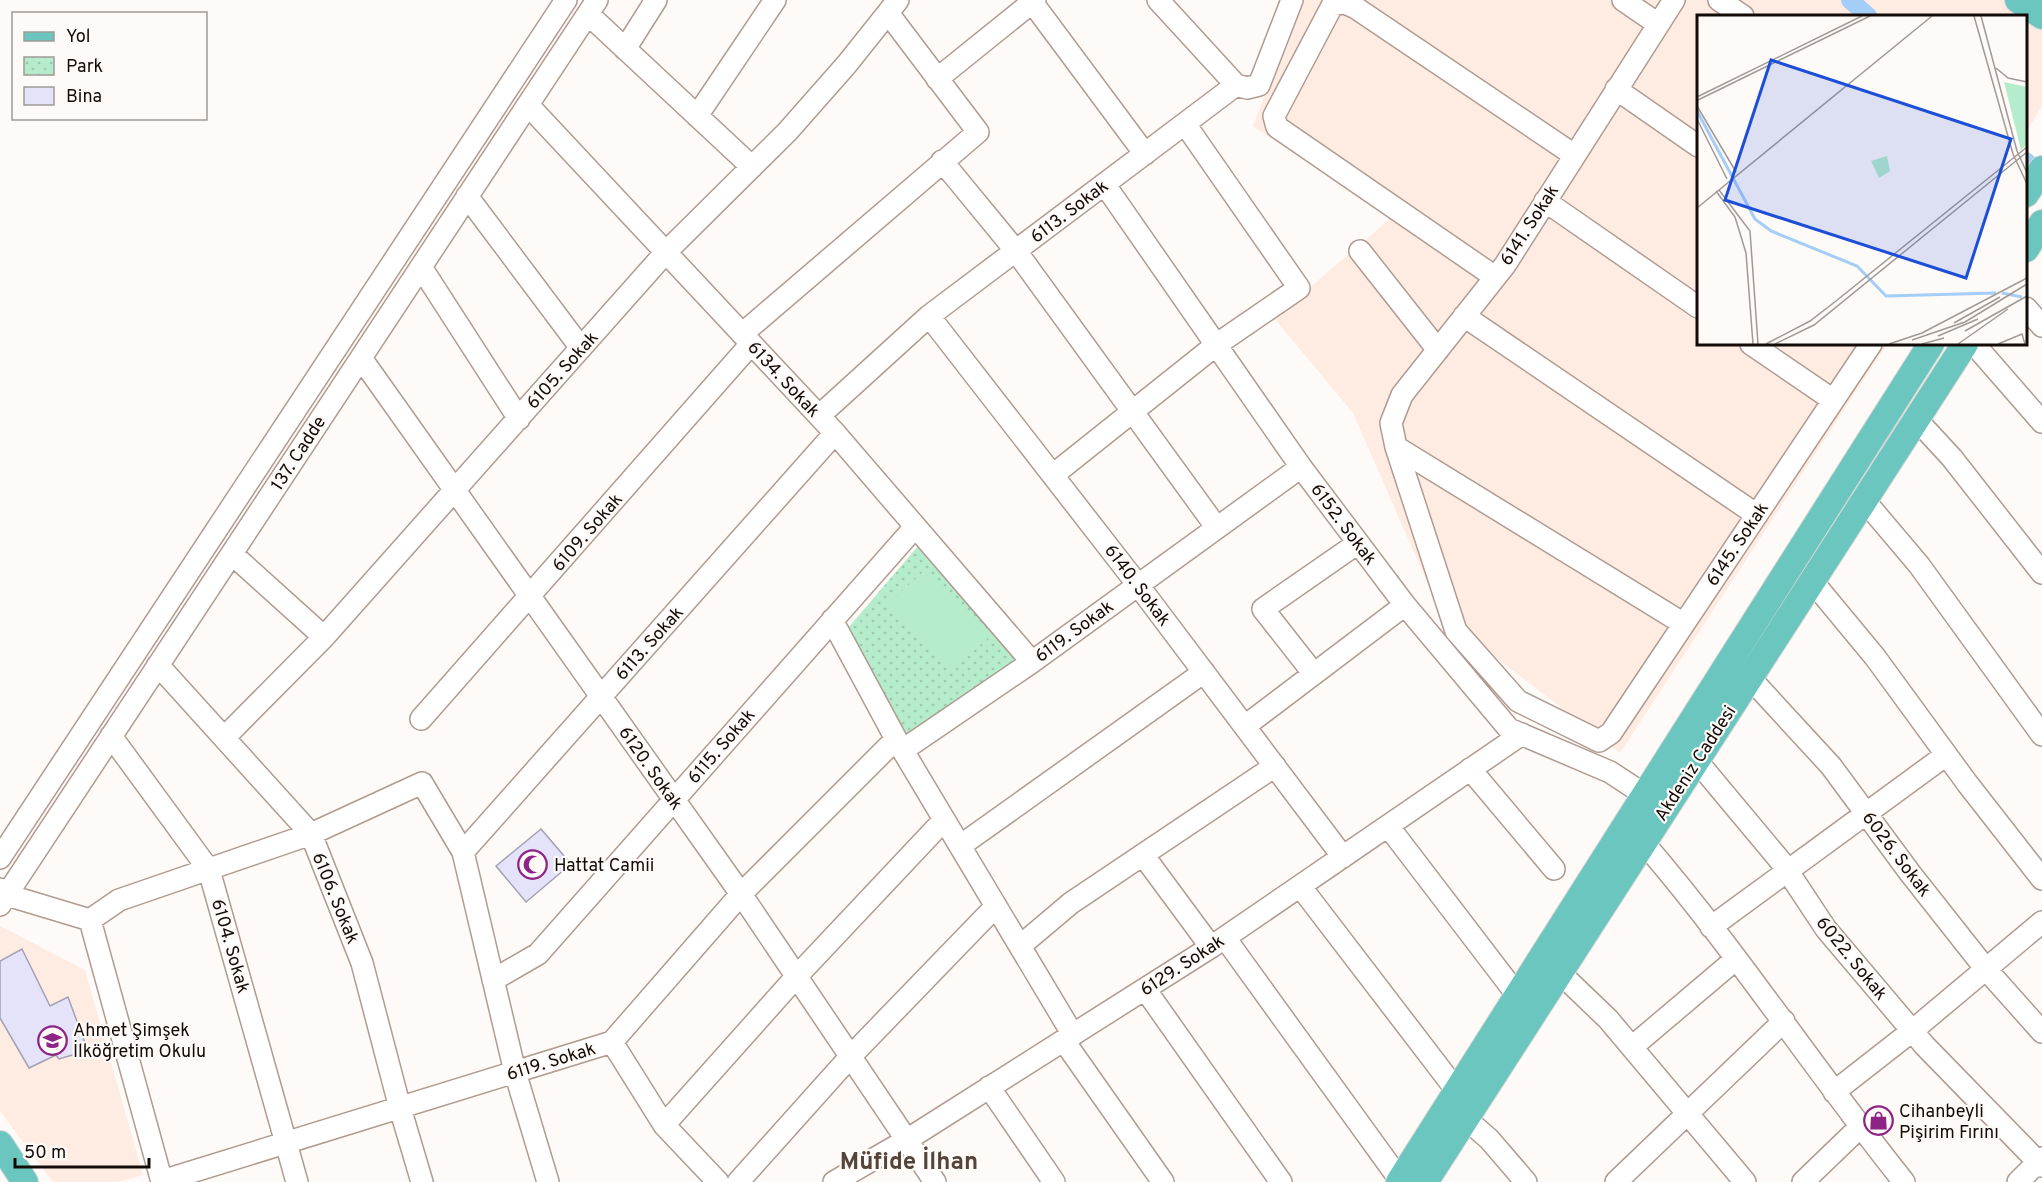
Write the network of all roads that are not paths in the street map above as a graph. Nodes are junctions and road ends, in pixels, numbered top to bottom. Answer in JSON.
{"nodes":[{"id":1,"x":566,"y":0,"type":"edge"},
{"id":2,"x":656,"y":0,"type":"edge"},
{"id":3,"x":775,"y":0,"type":"edge"},
{"id":4,"x":1158,"y":0,"type":"edge"},
{"id":5,"x":1292,"y":0,"type":"edge"},
{"id":6,"x":1623,"y":0,"type":"edge"},
{"id":7,"x":1674,"y":0,"type":"edge"},
{"id":8,"x":1719,"y":0,"type":"edge"},
{"id":9,"x":2018,"y":0,"type":"edge"},
{"id":10,"x":1034,"y":1,"type":"edge"},
{"id":11,"x":592,"y":7,"type":"edge"},
{"id":12,"x":893,"y":7,"type":"edge"},
{"id":13,"x":1742,"y":15,"type":"edge"},
{"id":14,"x":2042,"y":16,"type":"edge"},
{"id":15,"x":1658,"y":24,"type":"junction"},
{"id":16,"x":625,"y":49,"type":"junction"},
{"id":17,"x":937,"y":79,"type":"junction"},
{"id":18,"x":1236,"y":85,"type":"junction"},
{"id":19,"x":1616,"y":89,"type":"junction"},
{"id":20,"x":528,"y":105,"type":"junction"},
{"id":21,"x":697,"y":116,"type":"junction"},
{"id":22,"x":1185,"y":124,"type":"junction"},
{"id":23,"x":1697,"y":145,"type":"edge"},
{"id":24,"x":1145,"y":154,"type":"junction"},
{"id":25,"x":1574,"y":155,"type":"junction"},
{"id":26,"x":942,"y":161,"type":"junction"},
{"id":27,"x":752,"y":167,"type":"junction"},
{"id":28,"x":2042,"y":169,"type":"edge"},
{"id":29,"x":1105,"y":185,"type":"junction"},
{"id":30,"x":2027,"y":191,"type":"edge"},
{"id":31,"x":467,"y":196,"type":"junction"},
{"id":32,"x":1545,"y":201,"type":"junction"},
{"id":33,"x":1016,"y":251,"type":"junction"},
{"id":34,"x":1360,"y":251,"type":"dead end"},
{"id":35,"x":666,"y":252,"type":"junction"},
{"id":36,"x":421,"y":267,"type":"junction"},
{"id":37,"x":1495,"y":277,"type":"junction"},
{"id":38,"x":1697,"y":306,"type":"edge"},
{"id":39,"x":2027,"y":310,"type":"edge"},
{"id":40,"x":929,"y":316,"type":"junction"},
{"id":41,"x":1464,"y":316,"type":"junction"},
{"id":42,"x":2042,"y":326,"type":"edge"},
{"id":43,"x":747,"y":339,"type":"junction"},
{"id":44,"x":1216,"y":345,"type":"junction"},
{"id":45,"x":1752,"y":345,"type":"edge"},
{"id":46,"x":1869,"y":345,"type":"edge"},
{"id":47,"x":1930,"y":345,"type":"edge"},
{"id":48,"x":1964,"y":345,"type":"edge"},
{"id":49,"x":1975,"y":345,"type":"edge"},
{"id":50,"x":581,"y":348,"type":"junction"},
{"id":51,"x":1438,"y":350,"type":"junction"},
{"id":52,"x":361,"y":358,"type":"junction"},
{"id":53,"x":1833,"y":400,"type":"junction"},
{"id":54,"x":1132,"y":412,"type":"junction"},
{"id":55,"x":819,"y":416,"type":"junction"},
{"id":56,"x":519,"y":418,"type":"junction"},
{"id":57,"x":1916,"y":419,"type":"junction"},
{"id":58,"x":2042,"y":422,"type":"edge"},
{"id":59,"x":835,"y":433,"type":"junction"},
{"id":60,"x":1396,"y":447,"type":"junction"},
{"id":61,"x":1301,"y":467,"type":"junction"},
{"id":62,"x":1053,"y":475,"type":"junction"},
{"id":63,"x":456,"y":490,"type":"junction"},
{"id":64,"x":1864,"y":500,"type":"junction"},
{"id":65,"x":1756,"y":515,"type":"junction"},
{"id":66,"x":915,"y":527,"type":"junction"},
{"id":67,"x":1217,"y":528,"type":"junction"},
{"id":68,"x":1358,"y":543,"type":"junction"},
{"id":69,"x":232,"y":554,"type":"junction"},
{"id":70,"x":2042,"y":573,"type":"edge"},
{"id":71,"x":1812,"y":581,"type":"junction"},
{"id":72,"x":1138,"y":585,"type":"junction"},
{"id":73,"x":530,"y":596,"type":"junction"},
{"id":74,"x":1406,"y":605,"type":"junction"},
{"id":75,"x":832,"y":620,"type":"junction"},
{"id":76,"x":1684,"y":624,"type":"junction"},
{"id":77,"x":324,"y":637,"type":"junction"},
{"id":78,"x":1032,"y":662,"type":"junction"},
{"id":79,"x":158,"y":665,"type":"junction"},
{"id":80,"x":1204,"y":672,"type":"junction"},
{"id":81,"x":1314,"y":674,"type":"junction"},
{"id":82,"x":1750,"y":678,"type":"junction"},
{"id":83,"x":601,"y":697,"type":"junction"},
{"id":84,"x":421,"y":719,"type":"dead end"},
{"id":85,"x":1245,"y":726,"type":"junction"},
{"id":86,"x":1522,"y":734,"type":"junction"},
{"id":87,"x":2042,"y":735,"type":"edge"},
{"id":88,"x":111,"y":736,"type":"junction"},
{"id":89,"x":224,"y":738,"type":"junction"},
{"id":90,"x":1599,"y":741,"type":"joint"},
{"id":91,"x":899,"y":745,"type":"junction"},
{"id":92,"x":1687,"y":753,"type":"junction"},
{"id":93,"x":1946,"y":755,"type":"junction"},
{"id":94,"x":1275,"y":766,"type":"junction"},
{"id":95,"x":1470,"y":769,"type":"junction"},
{"id":96,"x":1645,"y":795,"type":"junction"},
{"id":97,"x":674,"y":800,"type":"junction"},
{"id":98,"x":1867,"y":814,"type":"junction"},
{"id":99,"x":944,"y":820,"type":"junction"},
{"id":100,"x":1388,"y":826,"type":"junction"},
{"id":101,"x":311,"y":834,"type":"junction"},
{"id":102,"x":1644,"y":843,"type":"junction"},
{"id":103,"x":960,"y":846,"type":"junction"},
{"id":104,"x":464,"y":852,"type":"junction"},
{"id":105,"x":1143,"y":855,"type":"junction"},
{"id":106,"x":1343,"y":856,"type":"junction"},
{"id":107,"x":2035,"y":856,"type":"edge"},
{"id":108,"x":0,"y":858,"type":"edge"},
{"id":109,"x":1554,"y":869,"type":"dead end"},
{"id":110,"x":209,"y":870,"type":"junction"},
{"id":111,"x":1787,"y":871,"type":"junction"},
{"id":112,"x":2042,"y":879,"type":"edge"},
{"id":113,"x":1300,"y":886,"type":"junction"},
{"id":114,"x":741,"y":894,"type":"junction"},
{"id":115,"x":2,"y":896,"type":"edge"},
{"id":116,"x":996,"y":906,"type":"junction"},
{"id":117,"x":90,"y":920,"type":"junction"},
{"id":118,"x":2042,"y":922,"type":"edge"},
{"id":119,"x":1712,"y":927,"type":"junction"},
{"id":120,"x":1218,"y":942,"type":"junction"},
{"id":121,"x":1020,"y":946,"type":"junction"},
{"id":122,"x":1736,"y":959,"type":"junction"},
{"id":123,"x":1985,"y":968,"type":"junction"},
{"id":124,"x":1560,"y":973,"type":"junction"},
{"id":125,"x":796,"y":977,"type":"junction"},
{"id":126,"x":493,"y":980,"type":"junction"},
{"id":127,"x":1145,"y":989,"type":"junction"},
{"id":128,"x":1518,"y":996,"type":"junction"},
{"id":129,"x":1784,"y":1021,"type":"junction"},
{"id":130,"x":1912,"y":1031,"type":"junction"},
{"id":131,"x":2042,"y":1032,"type":"edge"},
{"id":132,"x":1068,"y":1038,"type":"junction"},
{"id":133,"x":612,"y":1042,"type":"junction"},
{"id":134,"x":1632,"y":1047,"type":"junction"},
{"id":135,"x":850,"y":1057,"type":"junction"},
{"id":136,"x":515,"y":1072,"type":"junction"},
{"id":137,"x":989,"y":1088,"type":"junction"},
{"id":138,"x":1457,"y":1091,"type":"junction"},
{"id":139,"x":1834,"y":1092,"type":"junction"},
{"id":140,"x":400,"y":1108,"type":"junction"},
{"id":141,"x":1688,"y":1113,"type":"junction"},
{"id":142,"x":1466,"y":1119,"type":"junction"},
{"id":143,"x":664,"y":1125,"type":"junction"},
{"id":144,"x":1860,"y":1127,"type":"junction"},
{"id":145,"x":905,"y":1140,"type":"junction"},
{"id":146,"x":286,"y":1143,"type":"junction"},
{"id":147,"x":0,"y":1144,"type":"edge"},
{"id":148,"x":2041,"y":1162,"type":"edge"},
{"id":149,"x":25,"y":1182,"type":"edge"},
{"id":150,"x":162,"y":1182,"type":"edge"},
{"id":151,"x":297,"y":1182,"type":"edge"},
{"id":152,"x":422,"y":1182,"type":"edge"},
{"id":153,"x":548,"y":1182,"type":"edge"},
{"id":154,"x":718,"y":1182,"type":"edge"},
{"id":155,"x":738,"y":1182,"type":"edge"},
{"id":156,"x":834,"y":1182,"type":"edge"},
{"id":157,"x":934,"y":1182,"type":"edge"},
{"id":158,"x":1054,"y":1182,"type":"edge"},
{"id":159,"x":1163,"y":1182,"type":"edge"},
{"id":160,"x":1281,"y":1182,"type":"edge"},
{"id":161,"x":1408,"y":1182,"type":"edge"},
{"id":162,"x":1526,"y":1182,"type":"edge"},
{"id":163,"x":1616,"y":1182,"type":"edge"},
{"id":164,"x":1745,"y":1182,"type":"edge"},
{"id":165,"x":1803,"y":1182,"type":"edge"},
{"id":166,"x":1904,"y":1182,"type":"edge"},
{"id":167,"x":2018,"y":1182,"type":"edge"}],
"edges":[{"from":1,"to":108,"type":"street","name":"137. Cadde"},
{"from":2,"to":16,"type":"street"},
{"from":3,"to":21,"type":"street"},
{"from":4,"to":18,"type":"street"},
{"from":5,"to":18,"type":"street","name":"6113. Sokak"},
{"from":6,"to":15,"type":"street"},
{"from":7,"to":15,"type":"street","name":"6141. Sokak"},
{"from":8,"to":13,"type":"street"},
{"from":9,"to":14,"type":"main road"},
{"from":10,"to":17,"type":"street"},
{"from":10,"to":24,"type":"street"},
{"from":11,"to":16,"type":"street"},
{"from":11,"to":20,"type":"street","name":"137. Cadde"},
{"from":12,"to":17,"type":"street"},
{"from":12,"to":27,"type":"street","name":"6105. Sokak"},
{"from":15,"to":19,"type":"street","name":"6141. Sokak"},
{"from":16,"to":21,"type":"street"},
{"from":17,"to":26,"type":"street","name":"6109. Sokak"},
{"from":18,"to":22,"type":"street","name":"6113. Sokak"},
{"from":19,"to":23,"type":"street"},
{"from":19,"to":25,"type":"street","name":"6141. Sokak"},
{"from":20,"to":31,"type":"street","name":"137. Cadde"},
{"from":20,"to":35,"type":"street","name":"6134. Sokak"},
{"from":21,"to":27,"type":"street"},
{"from":22,"to":24,"type":"street","name":"6113. Sokak"},
{"from":22,"to":44,"type":"street"},
{"from":24,"to":29,"type":"street","name":"6113. Sokak"},
{"from":25,"to":32,"type":"street","name":"6141. Sokak"},
{"from":25,"to":37,"type":"street"},
{"from":26,"to":33,"type":"street"},
{"from":26,"to":43,"type":"street","name":"6109. Sokak"},
{"from":27,"to":35,"type":"street","name":"6105. Sokak"},
{"from":28,"to":30,"type":"main road"},
{"from":29,"to":33,"type":"street","name":"6113. Sokak"},
{"from":29,"to":44,"type":"street","name":"6152. Sokak"},
{"from":31,"to":36,"type":"street","name":"137. Cadde"},
{"from":31,"to":50,"type":"street"},
{"from":32,"to":37,"type":"street","name":"6141. Sokak"},
{"from":32,"to":38,"type":"street"},
{"from":33,"to":40,"type":"street","name":"6113. Sokak"},
{"from":33,"to":54,"type":"street"},
{"from":34,"to":51,"type":"street"},
{"from":35,"to":43,"type":"street","name":"6134. Sokak"},
{"from":35,"to":50,"type":"street","name":"6105. Sokak"},
{"from":36,"to":52,"type":"street","name":"137. Cadde"},
{"from":36,"to":56,"type":"street"},
{"from":37,"to":41,"type":"street","name":"6141. Sokak"},
{"from":39,"to":42,"type":"street"},
{"from":40,"to":55,"type":"street","name":"6113. Sokak"},
{"from":40,"to":62,"type":"street","name":"6140. Sokak"},
{"from":41,"to":51,"type":"street","name":"6141. Sokak"},
{"from":41,"to":65,"type":"street"},
{"from":43,"to":55,"type":"street","name":"6134. Sokak"},
{"from":43,"to":73,"type":"street","name":"6109. Sokak"},
{"from":44,"to":54,"type":"street"},
{"from":44,"to":61,"type":"street","name":"6152. Sokak"},
{"from":45,"to":53,"type":"street"},
{"from":46,"to":53,"type":"street","name":"6145. Sokak"},
{"from":47,"to":92,"type":"main road","name":"Akdeniz Caddesi"},
{"from":48,"to":57,"type":"main road","name":"Akdeniz Caddesi"},
{"from":49,"to":58,"type":"street"},
{"from":50,"to":56,"type":"street","name":"6105. Sokak"},
{"from":51,"to":60,"type":"street","name":"6141. Sokak"},
{"from":52,"to":63,"type":"street","name":"6120. Sokak"},
{"from":52,"to":69,"type":"street","name":"137. Cadde"},
{"from":53,"to":65,"type":"street","name":"6145. Sokak"},
{"from":54,"to":62,"type":"street"},
{"from":54,"to":67,"type":"street"},
{"from":55,"to":59,"type":"street","name":"6134. Sokak"},
{"from":56,"to":63,"type":"street","name":"6105. Sokak"},
{"from":57,"to":64,"type":"main road","name":"Akdeniz Caddesi"},
{"from":57,"to":70,"type":"street"},
{"from":59,"to":66,"type":"street","name":"6134. Sokak"},
{"from":59,"to":83,"type":"street","name":"6113. Sokak"},
{"from":60,"to":76,"type":"street"},
{"from":60,"to":90,"type":"street","name":"6141. Sokak"},
{"from":61,"to":67,"type":"street","name":"6119. Sokak"},
{"from":61,"to":68,"type":"street","name":"6152. Sokak"},
{"from":62,"to":72,"type":"street","name":"6140. Sokak"},
{"from":63,"to":73,"type":"street","name":"6120. Sokak"},
{"from":63,"to":77,"type":"street","name":"6105. Sokak"},
{"from":64,"to":71,"type":"main road","name":"Akdeniz Caddesi"},
{"from":64,"to":87,"type":"street"},
{"from":65,"to":76,"type":"street","name":"6145. Sokak"},
{"from":66,"to":75,"type":"street","name":"6115. Sokak"},
{"from":66,"to":78,"type":"street","name":"6134. Sokak"},
{"from":67,"to":72,"type":"street","name":"6119. Sokak"},
{"from":68,"to":74,"type":"street","name":"6152. Sokak"},
{"from":68,"to":81,"type":"street"},
{"from":69,"to":77,"type":"street"},
{"from":69,"to":79,"type":"street","name":"137. Cadde"},
{"from":71,"to":82,"type":"main road","name":"Akdeniz Caddesi"},
{"from":71,"to":93,"type":"street"},
{"from":72,"to":78,"type":"street","name":"6119. Sokak"},
{"from":72,"to":80,"type":"street","name":"6140. Sokak"},
{"from":73,"to":83,"type":"street","name":"6120. Sokak"},
{"from":73,"to":84,"type":"street","name":"6109. Sokak"},
{"from":74,"to":81,"type":"street"},
{"from":74,"to":86,"type":"street","name":"6152. Sokak"},
{"from":75,"to":91,"type":"street"},
{"from":75,"to":97,"type":"street","name":"6115. Sokak"},
{"from":76,"to":90,"type":"street","name":"6145. Sokak"},
{"from":77,"to":89,"type":"street","name":"6105. Sokak"},
{"from":78,"to":91,"type":"street","name":"6119. Sokak"},
{"from":79,"to":88,"type":"street","name":"137. Cadde"},
{"from":79,"to":89,"type":"street","name":"6106. Sokak"},
{"from":80,"to":85,"type":"street","name":"6140. Sokak"},
{"from":80,"to":103,"type":"street"},
{"from":81,"to":85,"type":"street"},
{"from":82,"to":92,"type":"main road","name":"Akdeniz Caddesi"},
{"from":82,"to":98,"type":"street","name":"6026. Sokak"},
{"from":83,"to":97,"type":"street","name":"6120. Sokak"},
{"from":83,"to":104,"type":"street","name":"6113. Sokak"},
{"from":85,"to":94,"type":"street","name":"6140. Sokak"},
{"from":86,"to":95,"type":"street","name":"6129. Sokak"},
{"from":86,"to":96,"type":"street","name":"6152. Sokak"},
{"from":88,"to":110,"type":"street","name":"6104. Sokak"},
{"from":88,"to":115,"type":"street","name":"137. Cadde"},
{"from":89,"to":101,"type":"street","name":"6106. Sokak"},
{"from":91,"to":99,"type":"street"},
{"from":91,"to":114,"type":"street","name":"6119. Sokak"},
{"from":92,"to":96,"type":"main road","name":"Akdeniz Caddesi"},
{"from":92,"to":102,"type":"main road","name":"Akdeniz Caddesi"},
{"from":92,"to":111,"type":"street","name":"6022. Sokak"},
{"from":93,"to":98,"type":"street"},
{"from":93,"to":107,"type":"street"},
{"from":94,"to":105,"type":"street"},
{"from":94,"to":106,"type":"street","name":"6140. Sokak"},
{"from":95,"to":100,"type":"street","name":"6129. Sokak"},
{"from":95,"to":109,"type":"street"},
{"from":96,"to":128,"type":"main road","name":"Akdeniz Caddesi"},
{"from":97,"to":114,"type":"street","name":"6120. Sokak"},
{"from":97,"to":126,"type":"street","name":"6115. Sokak"},
{"from":98,"to":111,"type":"street"},
{"from":98,"to":123,"type":"street","name":"6026. Sokak"},
{"from":99,"to":103,"type":"street"},
{"from":99,"to":125,"type":"street"},
{"from":100,"to":106,"type":"street","name":"6129. Sokak"},
{"from":100,"to":128,"type":"street"},
{"from":101,"to":104,"type":"street"},
{"from":101,"to":110,"type":"street"},
{"from":101,"to":140,"type":"street","name":"6106. Sokak"},
{"from":102,"to":119,"type":"street"},
{"from":102,"to":124,"type":"main road","name":"Akdeniz Caddesi"},
{"from":103,"to":116,"type":"street"},
{"from":104,"to":126,"type":"street"},
{"from":105,"to":120,"type":"street"},
{"from":105,"to":121,"type":"street"},
{"from":106,"to":113,"type":"street","name":"6129. Sokak"},
{"from":107,"to":112,"type":"street"},
{"from":110,"to":117,"type":"street"},
{"from":110,"to":146,"type":"street","name":"6104. Sokak"},
{"from":111,"to":119,"type":"street"},
{"from":111,"to":130,"type":"street","name":"6022. Sokak"},
{"from":113,"to":120,"type":"street","name":"6129. Sokak"},
{"from":113,"to":138,"type":"street"},
{"from":114,"to":125,"type":"street","name":"6120. Sokak"},
{"from":114,"to":133,"type":"street","name":"6119. Sokak"},
{"from":115,"to":117,"type":"street"},
{"from":116,"to":121,"type":"street"},
{"from":116,"to":135,"type":"street"},
{"from":117,"to":150,"type":"street"},
{"from":118,"to":123,"type":"street"},
{"from":119,"to":122,"type":"street"},
{"from":120,"to":127,"type":"street","name":"6129. Sokak"},
{"from":120,"to":161,"type":"street"},
{"from":121,"to":132,"type":"street"},
{"from":122,"to":129,"type":"street"},
{"from":122,"to":134,"type":"street"},
{"from":123,"to":130,"type":"street"},
{"from":123,"to":131,"type":"street","name":"6026. Sokak"},
{"from":124,"to":134,"type":"street"},
{"from":124,"to":142,"type":"main road","name":"Akdeniz Caddesi"},
{"from":125,"to":135,"type":"street","name":"6120. Sokak"},
{"from":125,"to":143,"type":"street"},
{"from":126,"to":136,"type":"street"},
{"from":127,"to":132,"type":"street","name":"6129. Sokak"},
{"from":127,"to":160,"type":"street"},
{"from":128,"to":138,"type":"main road","name":"Akdeniz Caddesi"},
{"from":129,"to":139,"type":"street"},
{"from":129,"to":141,"type":"street"},
{"from":130,"to":139,"type":"street"},
{"from":130,"to":148,"type":"street","name":"6022. Sokak"},
{"from":132,"to":137,"type":"street","name":"6129. Sokak"},
{"from":132,"to":159,"type":"street"},
{"from":133,"to":136,"type":"street","name":"6119. Sokak"},
{"from":133,"to":143,"type":"street"},
{"from":134,"to":141,"type":"street"},
{"from":135,"to":145,"type":"street","name":"6120. Sokak"},
{"from":135,"to":155,"type":"street"},
{"from":136,"to":140,"type":"street","name":"6119. Sokak"},
{"from":136,"to":153,"type":"street"},
{"from":137,"to":145,"type":"street","name":"6129. Sokak"},
{"from":137,"to":158,"type":"street"},
{"from":138,"to":161,"type":"main road","name":"Akdeniz Caddesi"},
{"from":139,"to":144,"type":"street"},
{"from":140,"to":146,"type":"street","name":"6119. Sokak"},
{"from":140,"to":152,"type":"street","name":"6106. Sokak"},
{"from":141,"to":163,"type":"street"},
{"from":141,"to":164,"type":"street"},
{"from":142,"to":161,"type":"main road","name":"Akdeniz Caddesi"},
{"from":142,"to":162,"type":"street"},
{"from":143,"to":154,"type":"street"},
{"from":144,"to":165,"type":"street"},
{"from":144,"to":166,"type":"street"},
{"from":145,"to":156,"type":"street","name":"6129. Sokak"},
{"from":145,"to":157,"type":"street","name":"6120. Sokak"},
{"from":146,"to":150,"type":"street","name":"6119. Sokak"},
{"from":146,"to":151,"type":"street","name":"6104. Sokak"},
{"from":147,"to":149,"type":"main road"},
{"from":148,"to":167,"type":"street"}]}
